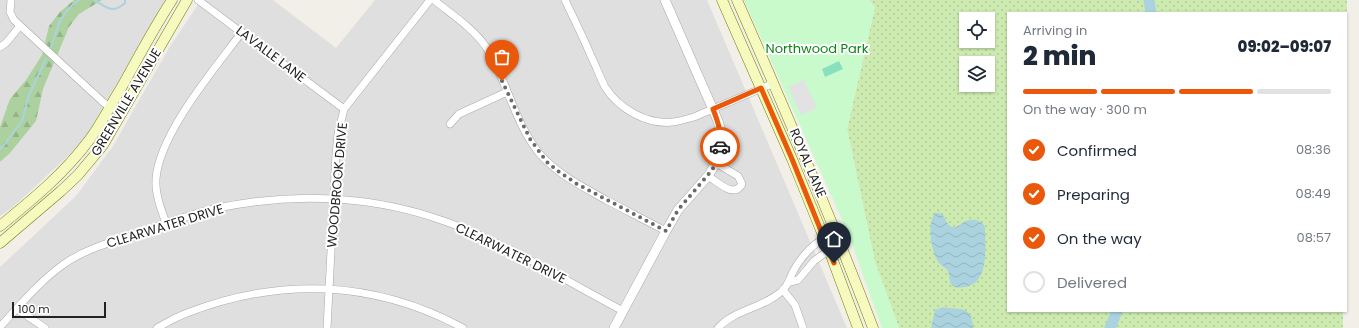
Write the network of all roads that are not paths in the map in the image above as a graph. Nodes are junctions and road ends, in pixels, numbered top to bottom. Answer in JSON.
{"nodes":[{"id":1,"x":11,"y":0,"type":"edge"},
{"id":2,"x":172,"y":0,"type":"edge"},
{"id":3,"x":187,"y":0,"type":"edge"},
{"id":4,"x":198,"y":0,"type":"edge"},
{"id":5,"x":430,"y":0,"type":"edge"},
{"id":6,"x":434,"y":0,"type":"edge"},
{"id":7,"x":565,"y":0,"type":"edge"},
{"id":8,"x":665,"y":0,"type":"edge"},
{"id":9,"x":722,"y":0,"type":"edge"},
{"id":10,"x":737,"y":0,"type":"edge"},
{"id":11,"x":20,"y":26,"type":"junction"},
{"id":12,"x":242,"y":32,"type":"junction"},
{"id":13,"x":0,"y":47,"type":"edge"},
{"id":14,"x":774,"y":83,"type":"junction"},
{"id":15,"x":761,"y":88,"type":"junction"},
{"id":16,"x":507,"y":92,"type":"junction"},
{"id":17,"x":110,"y":107,"type":"junction"},
{"id":18,"x":344,"y":109,"type":"junction"},
{"id":19,"x":713,"y":109,"type":"junction"},
{"id":20,"x":122,"y":114,"type":"junction"},
{"id":21,"x":450,"y":124,"type":"dead end"},
{"id":22,"x":716,"y":163,"type":"junction"},
{"id":23,"x":708,"y":176,"type":"junction"},
{"id":24,"x":334,"y":199,"type":"junction"},
{"id":25,"x":166,"y":223,"type":"junction"},
{"id":26,"x":0,"y":226,"type":"edge"},
{"id":27,"x":666,"y":231,"type":"junction"},
{"id":28,"x":825,"y":239,"type":"junction"},
{"id":29,"x":840,"y":240,"type":"junction"},
{"id":30,"x":0,"y":243,"type":"edge"},
{"id":31,"x":829,"y":250,"type":"junction"},
{"id":32,"x":790,"y":282,"type":"junction"},
{"id":33,"x":330,"y":288,"type":"junction"},
{"id":34,"x":783,"y":290,"type":"junction"},
{"id":35,"x":17,"y":309,"type":"junction"},
{"id":36,"x":623,"y":311,"type":"junction"},
{"id":37,"x":0,"y":327,"type":"edge"},
{"id":38,"x":45,"y":328,"type":"edge"},
{"id":39,"x":156,"y":328,"type":"edge"},
{"id":40,"x":327,"y":328,"type":"edge"},
{"id":41,"x":463,"y":328,"type":"edge"},
{"id":42,"x":614,"y":328,"type":"edge"},
{"id":43,"x":718,"y":328,"type":"edge"},
{"id":44,"x":803,"y":328,"type":"edge"},
{"id":45,"x":858,"y":328,"type":"edge"},
{"id":46,"x":873,"y":328,"type":"edge"}],
"edges":[{"from":1,"to":11,"type":"street"},
{"from":2,"to":17,"type":"main road","name":"GREENVILLE AVENUE"},
{"from":3,"to":20,"type":"main road","name":"GREENVILLE AVENUE"},
{"from":4,"to":12,"type":"street","name":"LAVALLE LANE"},
{"from":5,"to":18,"type":"street","name":"WOODBROOK DRIVE"},
{"from":6,"to":16,"type":"street"},
{"from":7,"to":19,"type":"street"},
{"from":8,"to":19,"type":"street"},
{"from":9,"to":15,"type":"main road","name":"ROYAL LANE"},
{"from":10,"to":14,"type":"main road","name":"ROYAL LANE"},
{"from":11,"to":13,"type":"street"},
{"from":11,"to":17,"type":"street"},
{"from":12,"to":18,"type":"street","name":"LAVALLE LANE"},
{"from":12,"to":25,"type":"street"},
{"from":14,"to":15,"type":"street"},
{"from":14,"to":29,"type":"main road","name":"ROYAL LANE"},
{"from":15,"to":19,"type":"street"},
{"from":15,"to":28,"type":"main road","name":"ROYAL LANE"},
{"from":16,"to":21,"type":"street"},
{"from":16,"to":27,"type":"street"},
{"from":17,"to":20,"type":"street"},
{"from":17,"to":26,"type":"main road","name":"GREENVILLE AVENUE"},
{"from":18,"to":24,"type":"street","name":"WOODBROOK DRIVE"},
{"from":19,"to":22,"type":"street"},
{"from":20,"to":30,"type":"main road","name":"GREENVILLE AVENUE"},
{"from":22,"to":23,"type":"street"},
{"from":22,"to":23,"type":"street"},
{"from":23,"to":27,"type":"street"},
{"from":24,"to":25,"type":"street","name":"CLEARWATER DRIVE"},
{"from":24,"to":33,"type":"street","name":"WOODBROOK DRIVE"},
{"from":24,"to":36,"type":"street","name":"CLEARWATER DRIVE"},
{"from":25,"to":35,"type":"street","name":"CLEARWATER DRIVE"},
{"from":27,"to":36,"type":"street"},
{"from":28,"to":29,"type":"street"},
{"from":28,"to":31,"type":"main road","name":"ROYAL LANE"},
{"from":28,"to":32,"type":"street"},
{"from":29,"to":31,"type":"street"},
{"from":29,"to":46,"type":"main road","name":"ROYAL LANE"},
{"from":31,"to":32,"type":"street"},
{"from":31,"to":45,"type":"main road","name":"ROYAL LANE"},
{"from":32,"to":34,"type":"street"},
{"from":33,"to":39,"type":"street"},
{"from":33,"to":40,"type":"street","name":"WOODBROOK DRIVE"},
{"from":33,"to":41,"type":"street"},
{"from":34,"to":43,"type":"street"},
{"from":34,"to":44,"type":"street"},
{"from":35,"to":37,"type":"street","name":"CLEARWATER DRIVE"},
{"from":35,"to":38,"type":"street"},
{"from":36,"to":42,"type":"street"}]}
